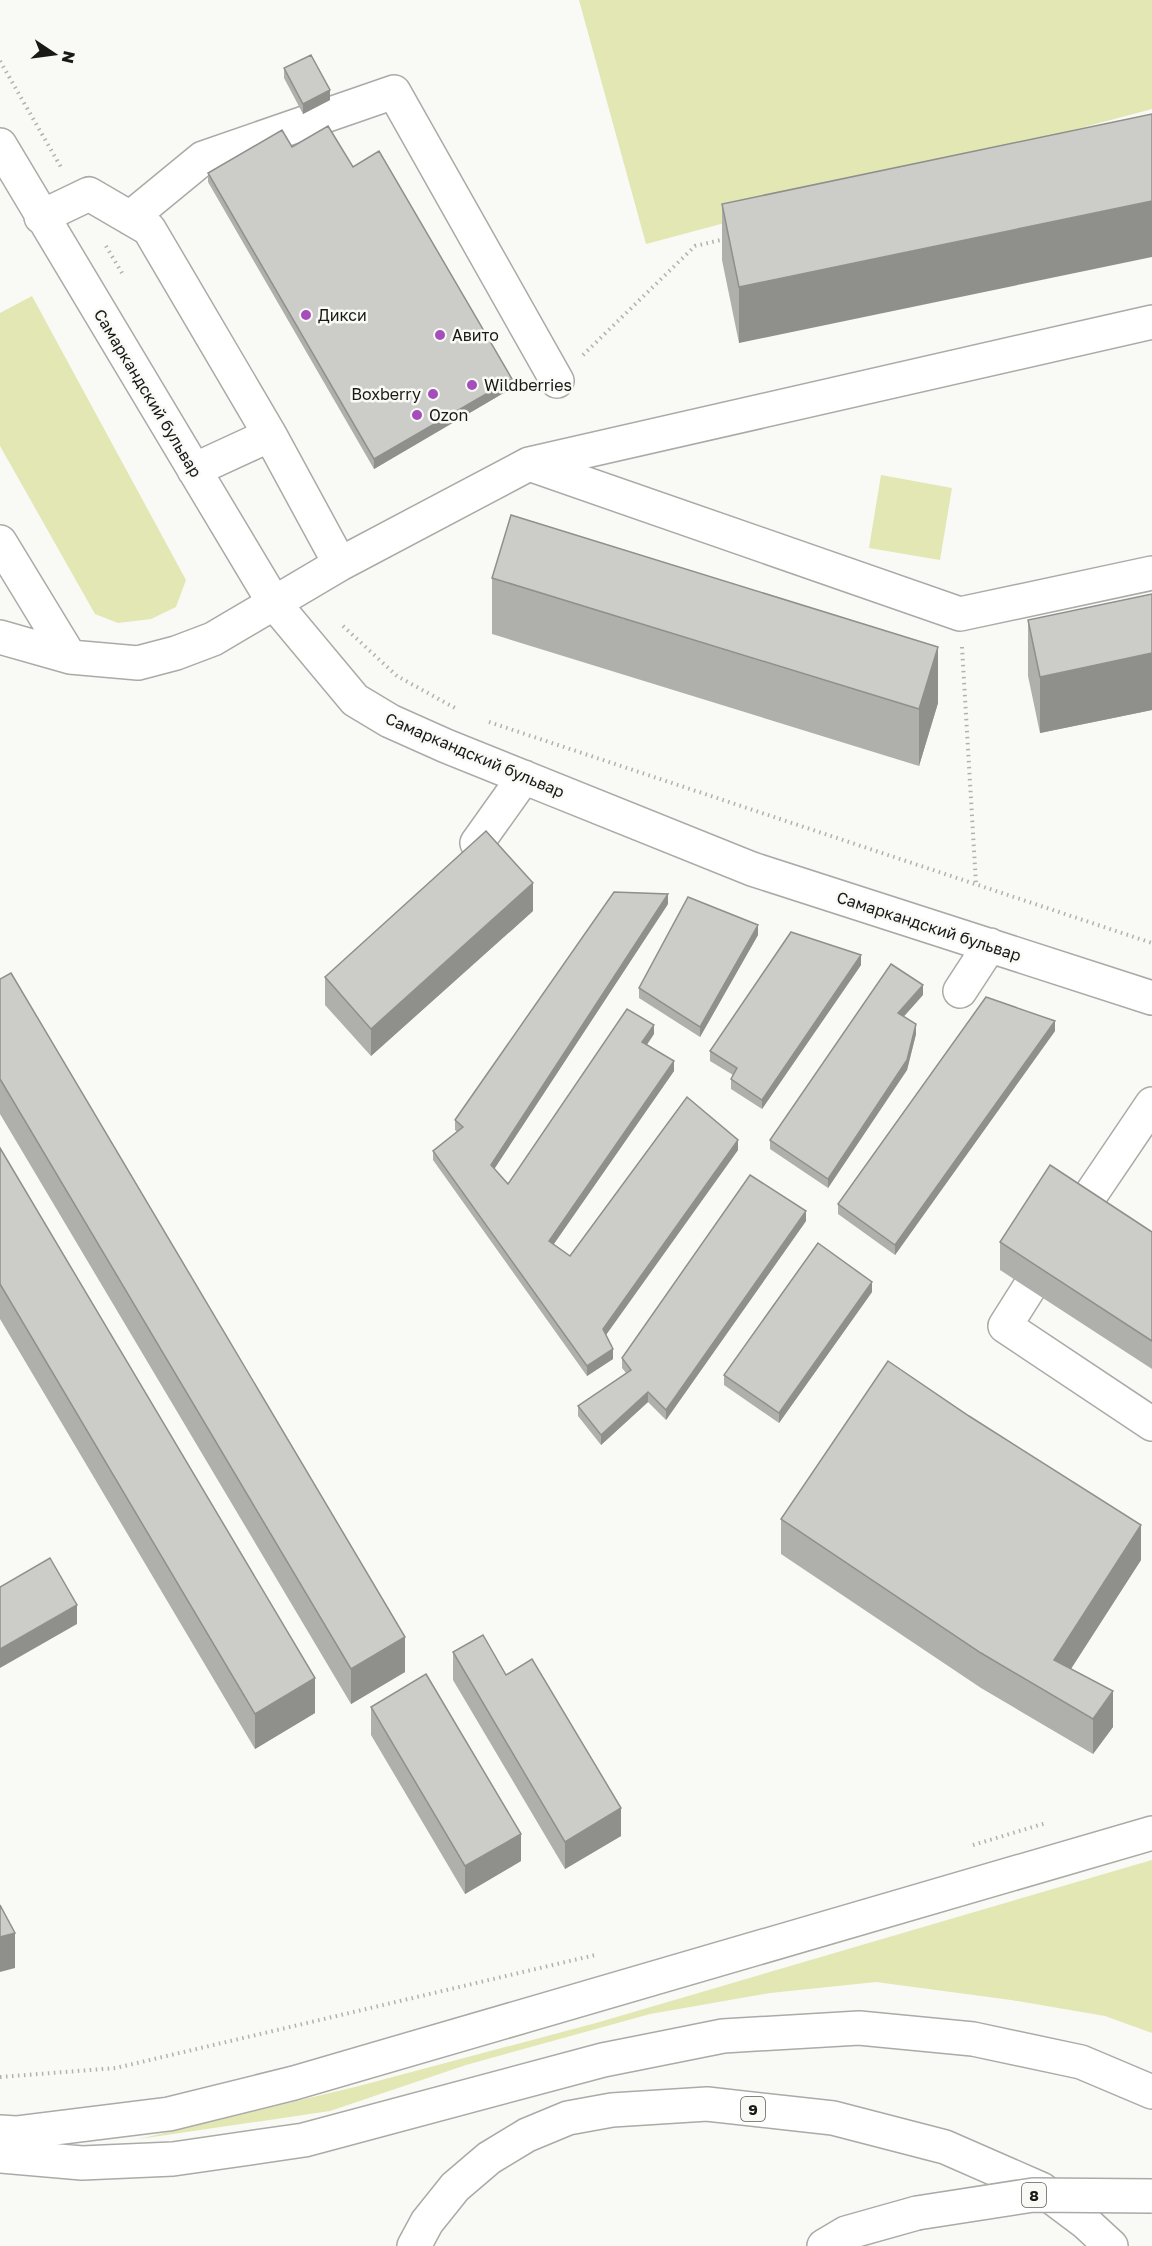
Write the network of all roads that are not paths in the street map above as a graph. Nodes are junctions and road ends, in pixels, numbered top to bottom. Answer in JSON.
{"nodes":[{"id":1,"x":0,"y":145,"type":"edge"},
{"id":2,"x":41,"y":217,"type":"junction"},
{"id":3,"x":130,"y":218,"type":"junction"},
{"id":4,"x":1152,"y":322,"type":"edge"},
{"id":5,"x":557,"y":381,"type":"road end"},
{"id":6,"x":270,"y":435,"type":"junction"},
{"id":7,"x":529,"y":464,"type":"junction"},
{"id":8,"x":194,"y":470,"type":"junction"},
{"id":9,"x":0,"y":542,"type":"edge"},
{"id":10,"x":340,"y":564,"type":"junction"},
{"id":11,"x":1152,"y":573,"type":"edge"},
{"id":12,"x":288,"y":595,"type":"junction"},
{"id":13,"x":0,"y":637,"type":"edge"},
{"id":14,"x":70,"y":657,"type":"junction"},
{"id":15,"x":524,"y":777,"type":"junction"},
{"id":16,"x":477,"y":843,"type":"edge"},
{"id":17,"x":990,"y":945,"type":"junction"},
{"id":18,"x":960,"y":992,"type":"dead end"},
{"id":19,"x":1152,"y":998,"type":"edge"},
{"id":20,"x":1152,"y":1104,"type":"edge"},
{"id":21,"x":1079,"y":1212,"type":"edge"},
{"id":22,"x":1029,"y":1288,"type":"edge"},
{"id":23,"x":1152,"y":1424,"type":"edge"},
{"id":24,"x":1152,"y":1833,"type":"edge"},
{"id":25,"x":1152,"y":2092,"type":"edge"},
{"id":26,"x":0,"y":2132,"type":"edge"},
{"id":27,"x":0,"y":2156,"type":"edge"},
{"id":28,"x":1152,"y":2196,"type":"edge"},
{"id":29,"x":414,"y":2246,"type":"edge"},
{"id":30,"x":824,"y":2246,"type":"edge"},
{"id":31,"x":1111,"y":2246,"type":"edge"}],
"edges":[{"from":1,"to":2,"type":"main road","name":"Самаркандский бульвар"},
{"from":2,"to":3,"type":"main road"},
{"from":2,"to":8,"type":"main road","name":"Самаркандский бульвар"},
{"from":3,"to":5,"type":"main road"},
{"from":3,"to":6,"type":"main road"},
{"from":4,"to":7,"type":"main road"},
{"from":6,"to":8,"type":"main road"},
{"from":6,"to":10,"type":"main road"},
{"from":7,"to":10,"type":"main road"},
{"from":7,"to":11,"type":"main road"},
{"from":8,"to":12,"type":"main road","name":"Самаркандский бульвар"},
{"from":9,"to":14,"type":"main road"},
{"from":10,"to":12,"type":"main road"},
{"from":12,"to":14,"type":"main road"},
{"from":12,"to":15,"type":"main road","name":"Самаркандский бульвар"},
{"from":13,"to":14,"type":"main road"},
{"from":15,"to":16,"type":"main road"},
{"from":15,"to":17,"type":"main road","name":"Самаркандский бульвар"},
{"from":17,"to":18,"type":"main road"},
{"from":17,"to":19,"type":"main road","name":"Самаркандский бульвар"},
{"from":20,"to":21,"type":"main road"},
{"from":22,"to":23,"type":"main road"},
{"from":24,"to":26,"type":"main road"},
{"from":25,"to":27,"type":"main road"},
{"from":28,"to":30,"type":"main road","number":"8","bridge":true},
{"from":29,"to":31,"type":"main road","number":"9"}]}
